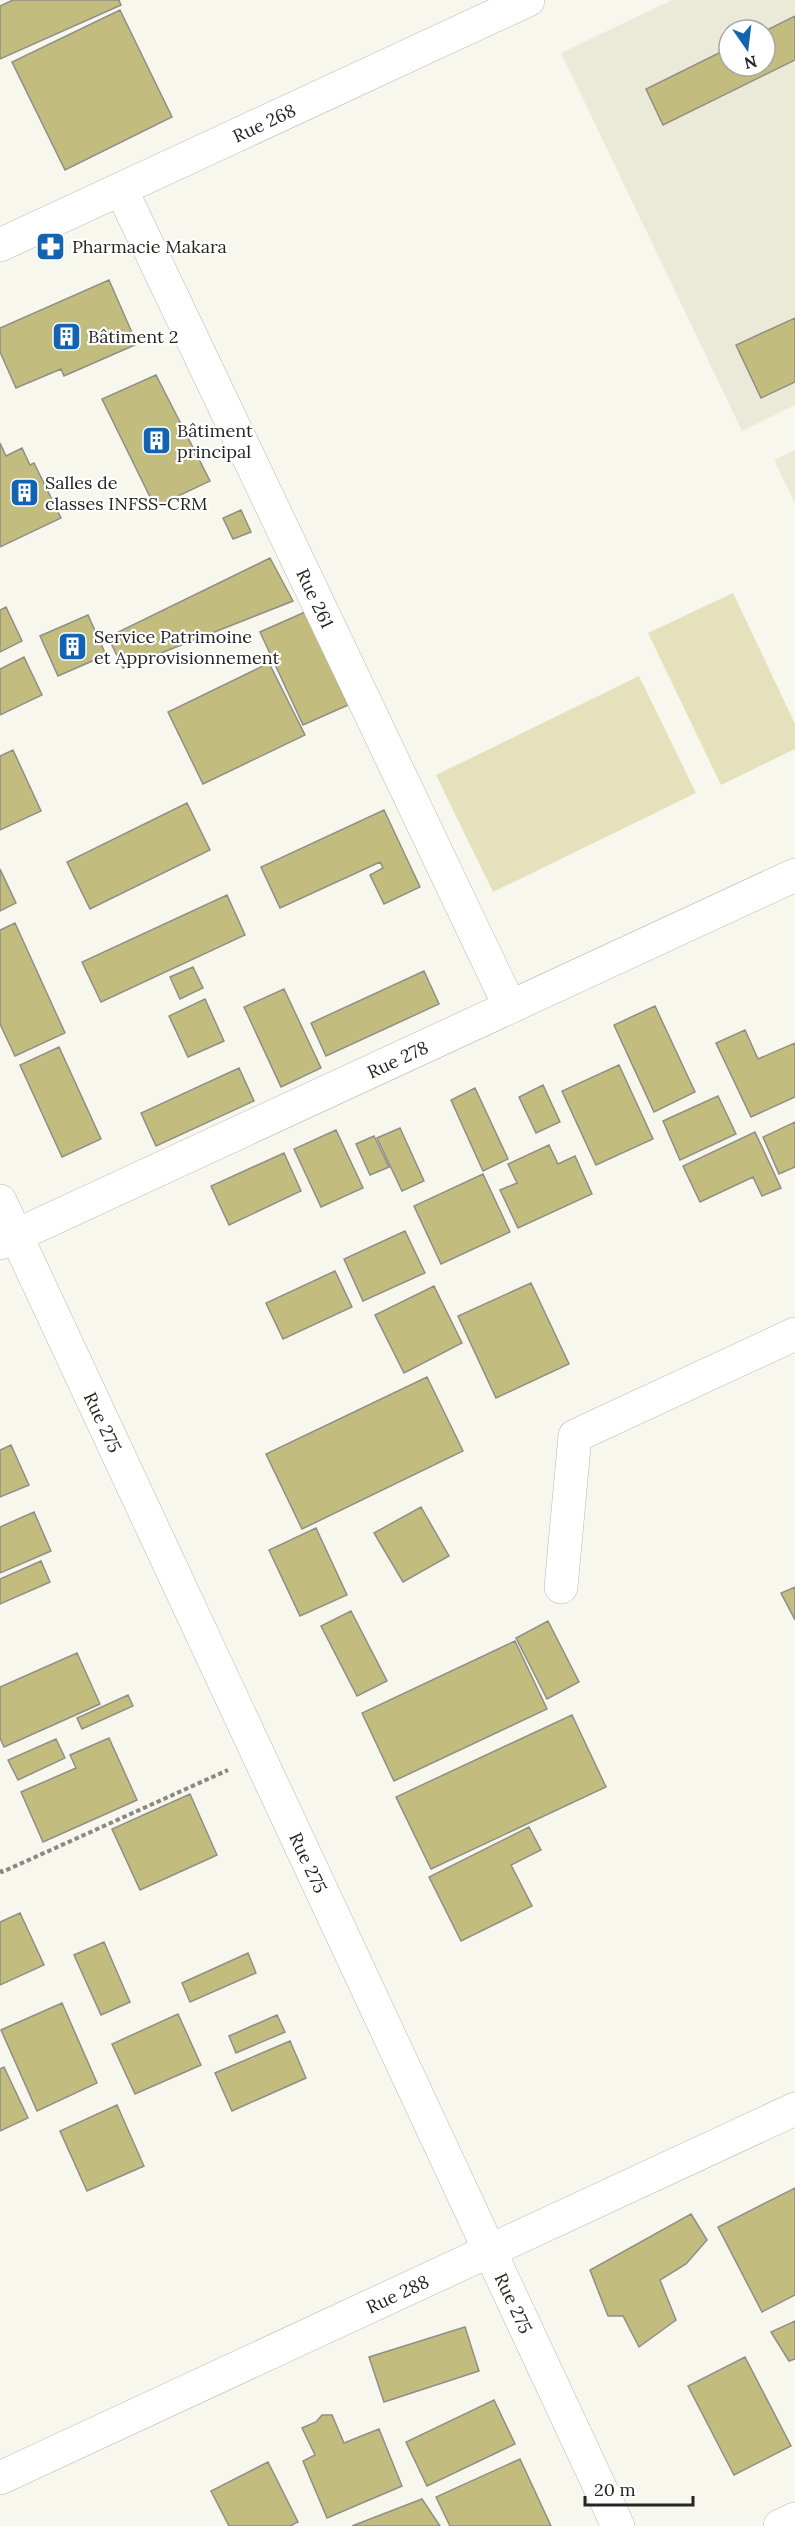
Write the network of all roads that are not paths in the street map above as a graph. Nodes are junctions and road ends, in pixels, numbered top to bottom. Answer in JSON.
{"nodes":[{"id":1,"x":528,"y":0,"type":"edge"},
{"id":2,"x":121,"y":189,"type":"junction"},
{"id":3,"x":0,"y":245,"type":"edge"},
{"id":4,"x":795,"y":875,"type":"edge"},
{"id":5,"x":510,"y":1007,"type":"junction"},
{"id":6,"x":0,"y":1201,"type":"edge"},
{"id":7,"x":8,"y":1240,"type":"edge"},
{"id":8,"x":795,"y":1334,"type":"edge"},
{"id":9,"x":561,"y":1587,"type":"dead end"},
{"id":10,"x":795,"y":2109,"type":"edge"},
{"id":11,"x":490,"y":2251,"type":"junction"},
{"id":12,"x":0,"y":2478,"type":"edge"},
{"id":13,"x":795,"y":2519,"type":"edge"},
{"id":14,"x":618,"y":2526,"type":"edge"},
{"id":15,"x":780,"y":2526,"type":"edge"}],
"edges":[{"from":1,"to":2,"type":"street","name":"Rue 268"},
{"from":2,"to":3,"type":"street","name":"Rue 268"},
{"from":2,"to":5,"type":"street","name":"Rue 261"},
{"from":4,"to":5,"type":"street","name":"Rue 278"},
{"from":5,"to":7,"type":"street","name":"Rue 278"},
{"from":6,"to":7,"type":"street","name":"Rue 275"},
{"from":7,"to":11,"type":"street","name":"Rue 275"},
{"from":8,"to":9,"type":"street"},
{"from":10,"to":11,"type":"street","name":"Rue 288"},
{"from":11,"to":12,"type":"street","name":"Rue 288"},
{"from":11,"to":14,"type":"street","name":"Rue 275"},
{"from":13,"to":15,"type":"street"}]}
